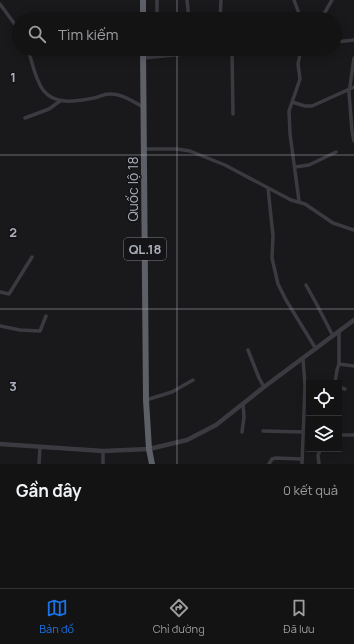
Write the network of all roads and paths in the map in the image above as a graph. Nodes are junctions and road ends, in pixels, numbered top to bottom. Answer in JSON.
{"nodes":[{"id":1,"x":143,"y":0,"type":"edge"},
{"id":2,"x":157,"y":0,"type":"edge"},
{"id":3,"x":187,"y":0,"type":"edge"},
{"id":4,"x":220,"y":0,"type":"edge"},
{"id":5,"x":294,"y":0,"type":"edge"},
{"id":6,"x":332,"y":0,"type":"edge"},
{"id":7,"x":0,"y":4,"type":"edge"},
{"id":8,"x":143,"y":12,"type":"edge"},
{"id":9,"x":157,"y":12,"type":"edge"},
{"id":10,"x":188,"y":12,"type":"edge"},
{"id":11,"x":220,"y":12,"type":"edge"},
{"id":12,"x":298,"y":12,"type":"edge"},
{"id":13,"x":325,"y":12,"type":"edge"},
{"id":14,"x":12,"y":20,"type":"edge"},
{"id":15,"x":354,"y":40,"type":"edge"},
{"id":16,"x":342,"y":41,"type":"edge"},
{"id":17,"x":30,"y":56,"type":"edge"},
{"id":18,"x":157,"y":56,"type":"edge"},
{"id":19,"x":232,"y":56,"type":"edge"},
{"id":20,"x":300,"y":56,"type":"edge"},
{"id":21,"x":143,"y":58,"type":"joint"},
{"id":22,"x":354,"y":58,"type":"edge"},
{"id":23,"x":352,"y":87,"type":"edge"},
{"id":24,"x":60,"y":101,"type":"junction"},
{"id":25,"x":292,"y":102,"type":"junction"},
{"id":26,"x":144,"y":107,"type":"junction"},
{"id":27,"x":233,"y":114,"type":"dead end"},
{"id":28,"x":25,"y":118,"type":"dead end"},
{"id":29,"x":354,"y":141,"type":"edge"},
{"id":30,"x":144,"y":149,"type":"junction"},
{"id":31,"x":336,"y":152,"type":"dead end"},
{"id":32,"x":295,"y":167,"type":"junction"},
{"id":33,"x":268,"y":188,"type":"junction"},
{"id":34,"x":298,"y":201,"type":"junction"},
{"id":35,"x":354,"y":230,"type":"edge"},
{"id":36,"x":32,"y":257,"type":"dead end"},
{"id":37,"x":306,"y":285,"type":"dead end"},
{"id":38,"x":0,"y":292,"type":"edge"},
{"id":39,"x":46,"y":316,"type":"dead end"},
{"id":40,"x":354,"y":320,"type":"edge"},
{"id":41,"x":0,"y":326,"type":"edge"},
{"id":42,"x":339,"y":331,"type":"junction"},
{"id":43,"x":333,"y":336,"type":"junction"},
{"id":44,"x":316,"y":348,"type":"junction"},
{"id":45,"x":248,"y":350,"type":"dead end"},
{"id":46,"x":303,"y":358,"type":"junction"},
{"id":47,"x":339,"y":364,"type":"junction"},
{"id":48,"x":354,"y":366,"type":"edge"},
{"id":49,"x":193,"y":380,"type":"dead end"},
{"id":50,"x":335,"y":380,"type":"edge"},
{"id":51,"x":264,"y":387,"type":"junction"},
{"id":52,"x":342,"y":388,"type":"edge"},
{"id":53,"x":345,"y":389,"type":"dead end"},
{"id":54,"x":146,"y":400,"type":"junction"},
{"id":55,"x":243,"y":404,"type":"junction"},
{"id":56,"x":242,"y":432,"type":"dead end"},
{"id":57,"x":263,"y":432,"type":"dead end"},
{"id":58,"x":303,"y":434,"type":"junction"},
{"id":59,"x":306,"y":434,"type":"edge"},
{"id":60,"x":342,"y":435,"type":"edge"},
{"id":61,"x":354,"y":435,"type":"edge"},
{"id":62,"x":0,"y":444,"type":"edge"},
{"id":63,"x":40,"y":447,"type":"junction"},
{"id":64,"x":149,"y":449,"type":"junction"},
{"id":65,"x":103,"y":451,"type":"junction"},
{"id":66,"x":320,"y":452,"type":"edge"},
{"id":67,"x":302,"y":459,"type":"junction"},
{"id":68,"x":39,"y":464,"type":"edge"},
{"id":69,"x":103,"y":464,"type":"edge"},
{"id":70,"x":152,"y":464,"type":"edge"},
{"id":71,"x":269,"y":464,"type":"edge"},
{"id":72,"x":302,"y":464,"type":"edge"},
{"id":73,"x":319,"y":464,"type":"edge"}],
"edges":[{"from":1,"to":8,"type":"highway"},
{"from":2,"to":9,"type":"street"},
{"from":3,"to":10,"type":"street"},
{"from":4,"to":11,"type":"street"},
{"from":5,"to":12,"type":"street"},
{"from":6,"to":13,"type":"street"},
{"from":7,"to":14,"type":"street"},
{"from":15,"to":16,"type":"street"},
{"from":17,"to":24,"type":"street"},
{"from":18,"to":21,"type":"street"},
{"from":19,"to":27,"type":"street"},
{"from":20,"to":25,"type":"street"},
{"from":21,"to":26,"type":"highway","name":"Quốc lộ 18","number":"QL.18"},
{"from":22,"to":23,"type":"street"},
{"from":23,"to":25,"type":"street"},
{"from":23,"to":29,"type":"street"},
{"from":24,"to":26,"type":"street"},
{"from":24,"to":28,"type":"street"},
{"from":25,"to":32,"type":"street"},
{"from":26,"to":30,"type":"highway","name":"Quốc lộ 18","number":"QL.18"},
{"from":30,"to":33,"type":"street"},
{"from":30,"to":54,"type":"highway","name":"Quốc lộ 18","number":"QL.18"},
{"from":31,"to":32,"type":"street"},
{"from":32,"to":34,"type":"street"},
{"from":33,"to":34,"type":"street"},
{"from":33,"to":44,"type":"street"},
{"from":34,"to":35,"type":"street"},
{"from":36,"to":38,"type":"street"},
{"from":37,"to":43,"type":"street"},
{"from":39,"to":41,"type":"street"},
{"from":40,"to":42,"type":"street"},
{"from":42,"to":43,"type":"street"},
{"from":42,"to":47,"type":"street"},
{"from":43,"to":44,"type":"street"},
{"from":44,"to":46,"type":"street"},
{"from":45,"to":51,"type":"street"},
{"from":46,"to":51,"type":"street"},
{"from":46,"to":58,"type":"street"},
{"from":47,"to":48,"type":"street"},
{"from":47,"to":50,"type":"street"},
{"from":49,"to":54,"type":"street"},
{"from":51,"to":55,"type":"street"},
{"from":52,"to":53,"type":"street"},
{"from":54,"to":64,"type":"highway","name":"Quốc lộ 18","number":"QL.18"},
{"from":55,"to":56,"type":"street"},
{"from":55,"to":64,"type":"street"},
{"from":57,"to":58,"type":"street"},
{"from":58,"to":59,"type":"street"},
{"from":58,"to":67,"type":"street"},
{"from":60,"to":61,"type":"street"},
{"from":62,"to":63,"type":"street"},
{"from":63,"to":65,"type":"street"},
{"from":63,"to":68,"type":"street"},
{"from":64,"to":65,"type":"street"},
{"from":64,"to":70,"type":"highway","number":"QL.18"},
{"from":65,"to":69,"type":"street"},
{"from":66,"to":73,"type":"street"},
{"from":67,"to":71,"type":"street"},
{"from":67,"to":72,"type":"street"}]}
